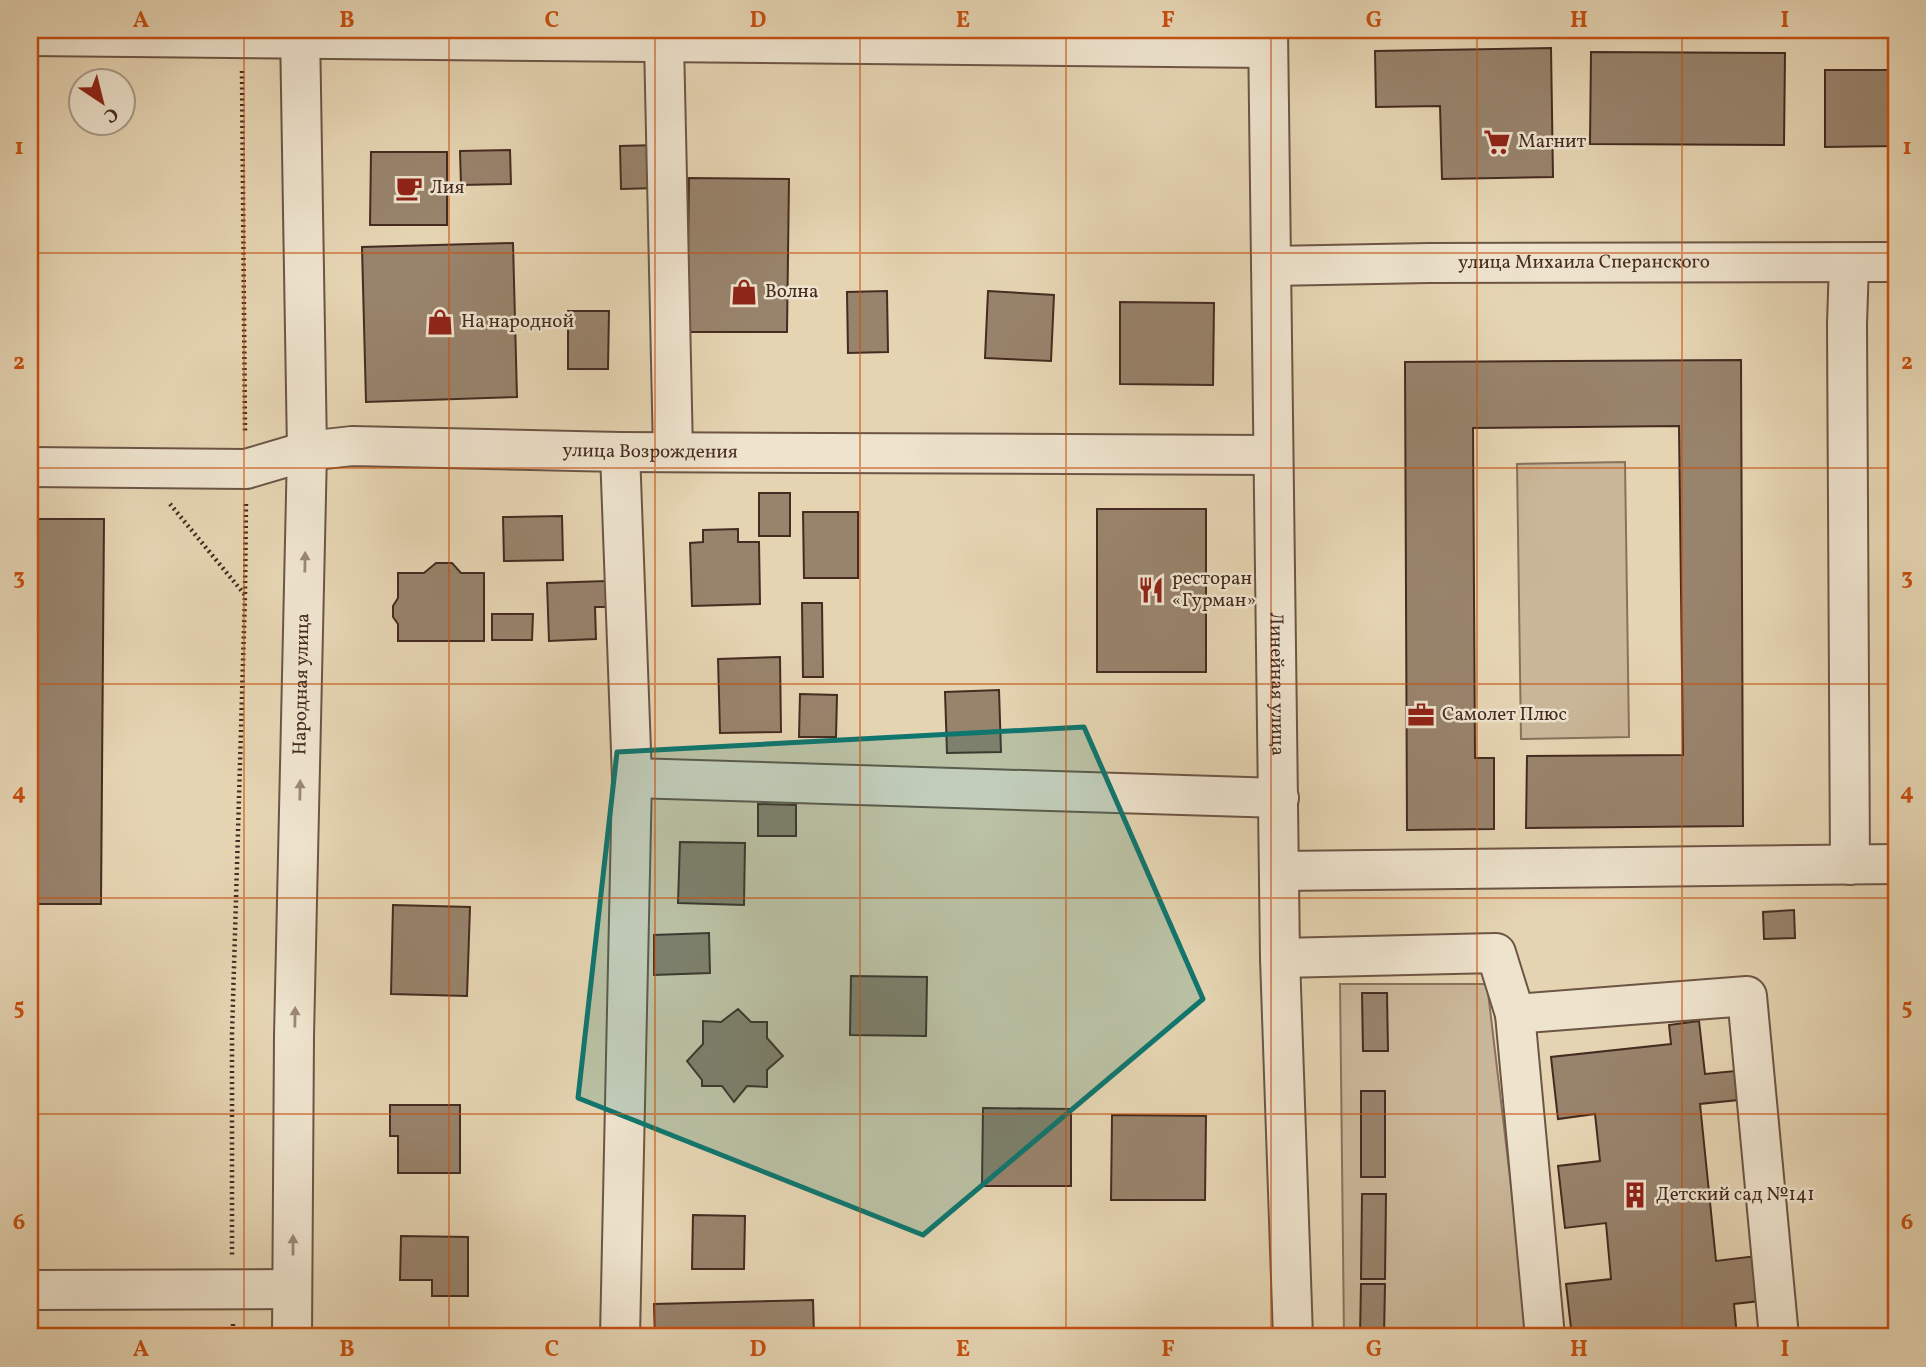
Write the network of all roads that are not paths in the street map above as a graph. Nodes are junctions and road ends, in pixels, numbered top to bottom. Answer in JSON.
{"nodes":[{"id":1,"x":300,"y":34,"type":"edge"},
{"id":2,"x":30,"y":36,"type":"edge"},
{"id":3,"x":1268,"y":39,"type":"edge"},
{"id":4,"x":664,"y":42,"type":"junction"},
{"id":5,"x":1896,"y":262,"type":"edge"},
{"id":6,"x":1849,"y":263,"type":"junction"},
{"id":7,"x":1271,"y":266,"type":"junction"},
{"id":8,"x":307,"y":451,"type":"junction"},
{"id":9,"x":620,"y":452,"type":"junction"},
{"id":10,"x":673,"y":452,"type":"junction"},
{"id":11,"x":1272,"y":455,"type":"junction"},
{"id":12,"x":30,"y":467,"type":"edge"},
{"id":13,"x":632,"y":778,"type":"junction"},
{"id":14,"x":1279,"y":798,"type":"junction"},
{"id":15,"x":1896,"y":864,"type":"edge"},
{"id":16,"x":1850,"y":865,"type":"junction"},
{"id":17,"x":1279,"y":871,"type":"junction"},
{"id":18,"x":1280,"y":958,"type":"junction"},
{"id":19,"x":1515,"y":1014,"type":"junction"},
{"id":20,"x":292,"y":1289,"type":"junction"},
{"id":21,"x":30,"y":1290,"type":"edge"},
{"id":22,"x":292,"y":1337,"type":"edge"},
{"id":23,"x":620,"y":1337,"type":"edge"},
{"id":24,"x":1293,"y":1337,"type":"edge"},
{"id":25,"x":1545,"y":1337,"type":"edge"},
{"id":26,"x":1779,"y":1337,"type":"edge"}],
"edges":[{"from":1,"to":2,"type":"street"},
{"from":1,"to":4,"type":"street"},
{"from":1,"to":8,"type":"street","name":"Народная улица"},
{"from":3,"to":4,"type":"street"},
{"from":3,"to":7,"type":"street","name":"Линейная улица"},
{"from":4,"to":10,"type":"street"},
{"from":5,"to":6,"type":"street","name":"улица Михаила Сперанского"},
{"from":6,"to":7,"type":"street","name":"улица Михаила Сперанского"},
{"from":6,"to":16,"type":"street"},
{"from":7,"to":11,"type":"street","name":"Линейная улица"},
{"from":8,"to":9,"type":"street","name":"улица Возрождения"},
{"from":8,"to":12,"type":"street","name":"улица Возрождения"},
{"from":20,"to":8,"type":"street","name":"Народная улица","one_way":true},
{"from":9,"to":10,"type":"street","name":"улица Возрождения"},
{"from":9,"to":13,"type":"street"},
{"from":10,"to":11,"type":"street","name":"улица Возрождения"},
{"from":11,"to":14,"type":"street","name":"Линейная улица"},
{"from":13,"to":14,"type":"street"},
{"from":13,"to":23,"type":"street"},
{"from":14,"to":17,"type":"street","name":"Линейная улица"},
{"from":15,"to":16,"type":"street"},
{"from":16,"to":17,"type":"street"},
{"from":17,"to":18,"type":"street","name":"Линейная улица"},
{"from":18,"to":19,"type":"street"},
{"from":18,"to":24,"type":"street","name":"Линейная улица"},
{"from":19,"to":25,"type":"street"},
{"from":19,"to":26,"type":"street"},
{"from":20,"to":21,"type":"street"},
{"from":20,"to":22,"type":"street","name":"Народная улица"}]}
